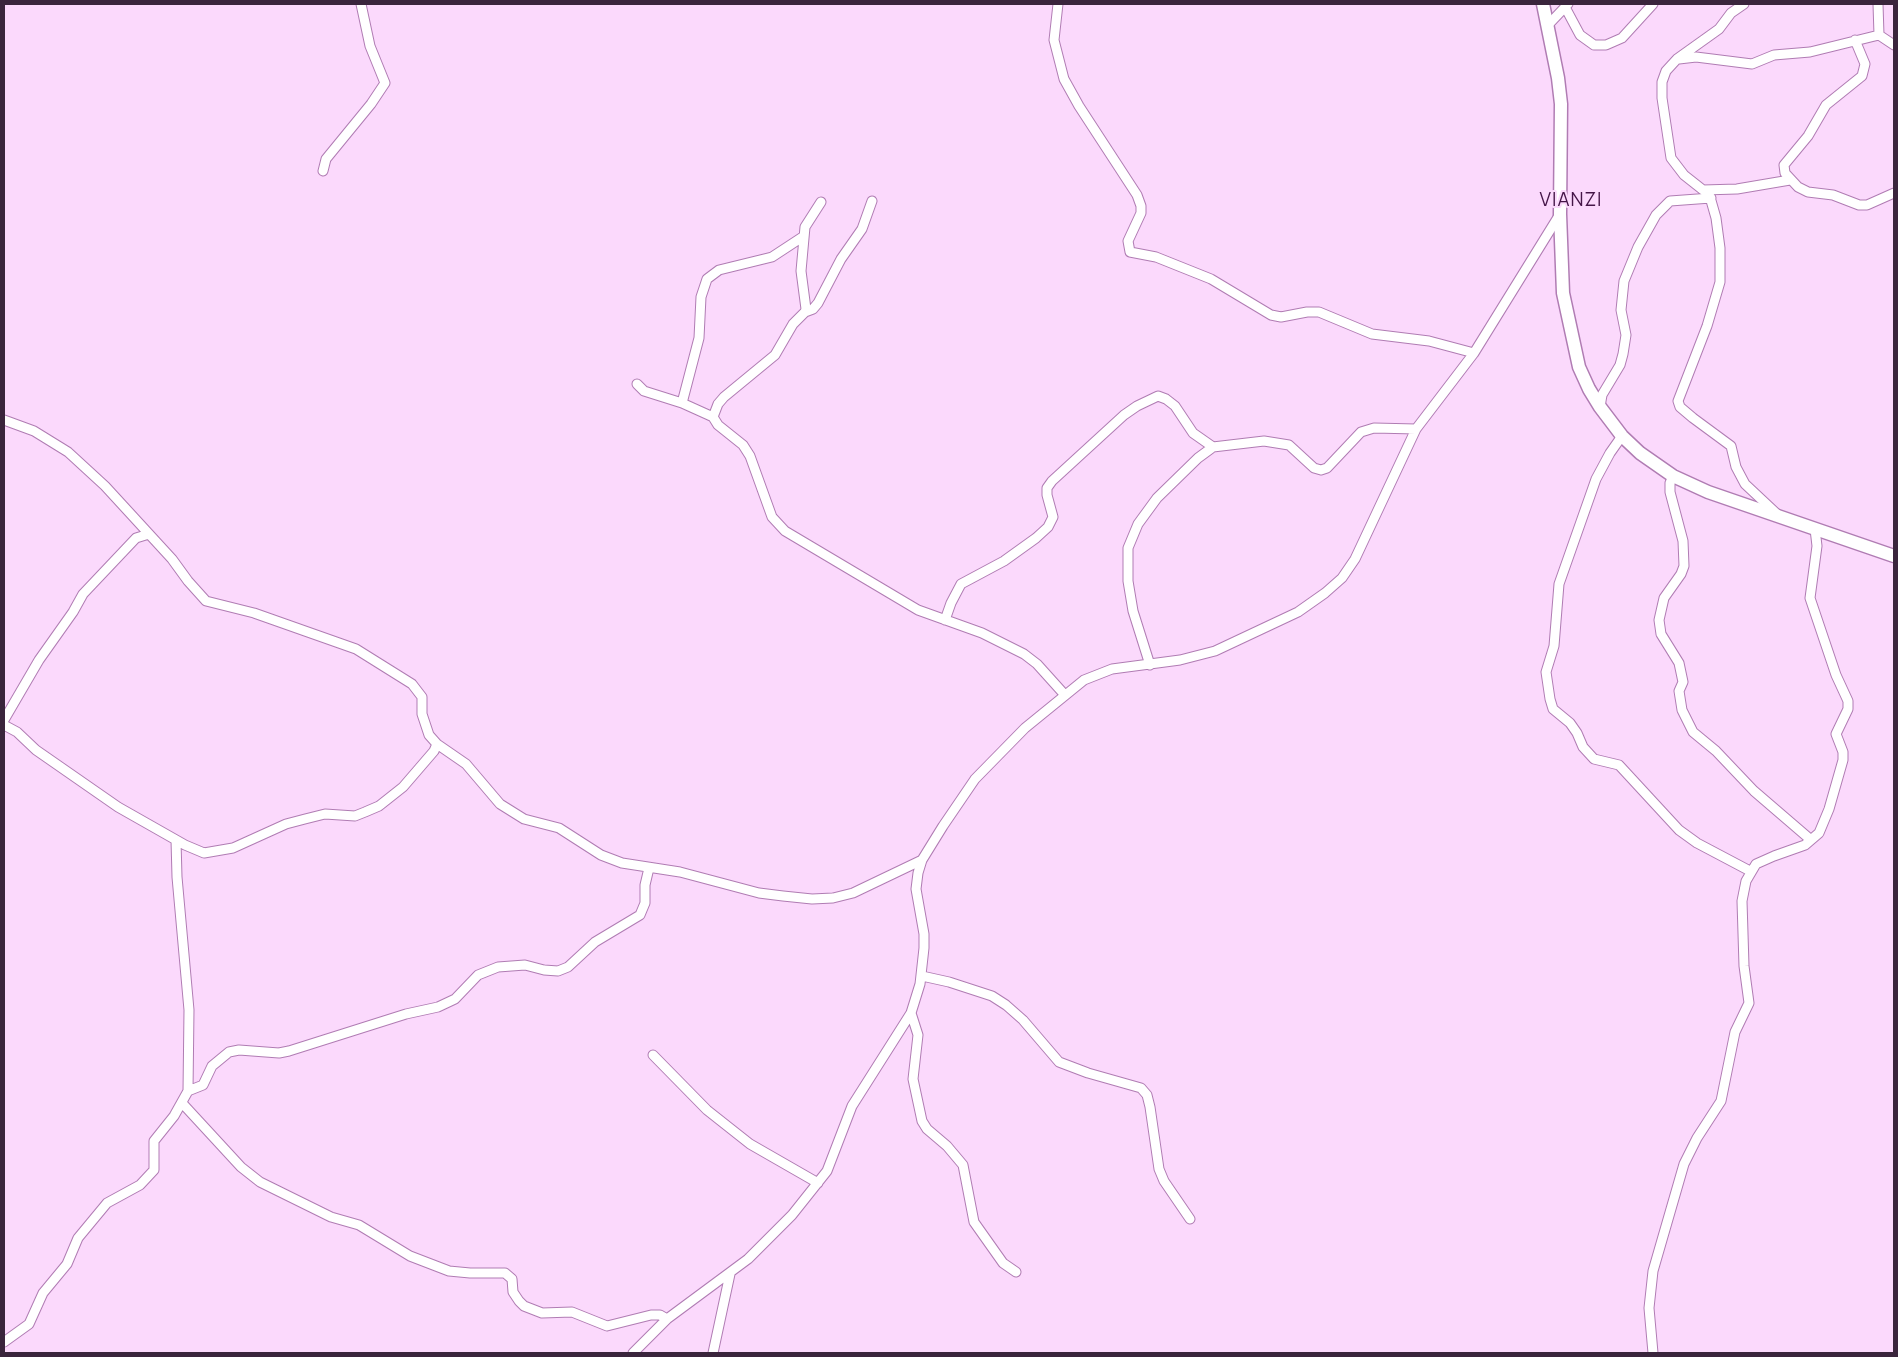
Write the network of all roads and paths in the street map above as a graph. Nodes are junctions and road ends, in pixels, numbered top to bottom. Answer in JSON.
{"nodes":[{"id":1,"x":361,"y":4,"type":"edge"},
{"id":2,"x":1058,"y":4,"type":"edge"},
{"id":3,"x":1542,"y":4,"type":"edge"},
{"id":4,"x":1653,"y":4,"type":"edge"},
{"id":5,"x":1744,"y":4,"type":"edge"},
{"id":6,"x":1878,"y":4,"type":"edge"},
{"id":7,"x":1567,"y":6,"type":"edge"},
{"id":8,"x":1548,"y":25,"type":"junction"},
{"id":9,"x":1879,"y":35,"type":"junction"},
{"id":10,"x":1855,"y":40,"type":"junction"},
{"id":11,"x":1894,"y":45,"type":"edge"},
{"id":12,"x":1677,"y":59,"type":"junction"},
{"id":13,"x":323,"y":171,"type":"dead end"},
{"id":14,"x":1790,"y":180,"type":"junction"},
{"id":15,"x":1894,"y":193,"type":"edge"},
{"id":16,"x":1709,"y":194,"type":"junction"},
{"id":17,"x":872,"y":201,"type":"dead end"},
{"id":18,"x":821,"y":202,"type":"dead end"},
{"id":19,"x":1560,"y":214,"type":"junction"},
{"id":20,"x":804,"y":236,"type":"junction"},
{"id":21,"x":805,"y":312,"type":"junction"},
{"id":22,"x":1474,"y":353,"type":"junction"},
{"id":23,"x":637,"y":384,"type":"dead end"},
{"id":24,"x":682,"y":403,"type":"junction"},
{"id":25,"x":1600,"y":407,"type":"junction"},
{"id":26,"x":713,"y":417,"type":"junction"},
{"id":27,"x":4,"y":420,"type":"edge"},
{"id":28,"x":1416,"y":429,"type":"junction"},
{"id":29,"x":1622,"y":436,"type":"junction"},
{"id":30,"x":1213,"y":447,"type":"junction"},
{"id":31,"x":1673,"y":476,"type":"junction"},
{"id":32,"x":1780,"y":517,"type":"junction"},
{"id":33,"x":1815,"y":529,"type":"junction"},
{"id":34,"x":148,"y":534,"type":"junction"},
{"id":35,"x":1894,"y":556,"type":"edge"},
{"id":36,"x":945,"y":620,"type":"junction"},
{"id":37,"x":1150,"y":664,"type":"junction"},
{"id":38,"x":1064,"y":694,"type":"junction"},
{"id":39,"x":4,"y":720,"type":"edge"},
{"id":40,"x":4,"y":725,"type":"edge"},
{"id":41,"x":437,"y":744,"type":"junction"},
{"id":42,"x":176,"y":840,"type":"junction"},
{"id":43,"x":1811,"y":840,"type":"junction"},
{"id":44,"x":922,"y":860,"type":"junction"},
{"id":45,"x":649,"y":868,"type":"junction"},
{"id":46,"x":1750,"y":871,"type":"junction"},
{"id":47,"x":922,"y":976,"type":"junction"},
{"id":48,"x":911,"y":1013,"type":"junction"},
{"id":49,"x":653,"y":1055,"type":"dead end"},
{"id":50,"x":188,"y":1091,"type":"junction"},
{"id":51,"x":182,"y":1103,"type":"junction"},
{"id":52,"x":818,"y":1183,"type":"junction"},
{"id":53,"x":1190,"y":1219,"type":"dead end"},
{"id":54,"x":1016,"y":1272,"type":"dead end"},
{"id":55,"x":730,"y":1274,"type":"junction"},
{"id":56,"x":667,"y":1319,"type":"junction"},
{"id":57,"x":4,"y":1342,"type":"edge"},
{"id":58,"x":633,"y":1353,"type":"edge"},
{"id":59,"x":713,"y":1353,"type":"edge"},
{"id":60,"x":1653,"y":1353,"type":"edge"}],
"edges":[{"from":1,"to":13,"type":"street"},
{"from":2,"to":22,"type":"street"},
{"from":3,"to":8,"type":"street"},
{"from":4,"to":7,"type":"street"},
{"from":5,"to":12,"type":"street"},
{"from":6,"to":9,"type":"street"},
{"from":7,"to":8,"type":"street"},
{"from":8,"to":19,"type":"street"},
{"from":9,"to":10,"type":"street"},
{"from":9,"to":11,"type":"street"},
{"from":10,"to":12,"type":"street"},
{"from":10,"to":14,"type":"street"},
{"from":12,"to":16,"type":"street"},
{"from":14,"to":15,"type":"street"},
{"from":14,"to":16,"type":"street"},
{"from":16,"to":25,"type":"street"},
{"from":16,"to":32,"type":"street"},
{"from":17,"to":21,"type":"street"},
{"from":18,"to":20,"type":"street"},
{"from":19,"to":22,"type":"street"},
{"from":19,"to":25,"type":"street"},
{"from":20,"to":21,"type":"street"},
{"from":20,"to":24,"type":"street"},
{"from":21,"to":26,"type":"street"},
{"from":22,"to":28,"type":"street"},
{"from":23,"to":24,"type":"street"},
{"from":24,"to":26,"type":"street"},
{"from":25,"to":29,"type":"street"},
{"from":26,"to":36,"type":"street"},
{"from":27,"to":34,"type":"street"},
{"from":28,"to":30,"type":"street"},
{"from":28,"to":37,"type":"street"},
{"from":29,"to":31,"type":"street"},
{"from":29,"to":46,"type":"street"},
{"from":30,"to":36,"type":"street"},
{"from":30,"to":37,"type":"street"},
{"from":31,"to":32,"type":"street"},
{"from":31,"to":43,"type":"street"},
{"from":32,"to":33,"type":"street"},
{"from":33,"to":35,"type":"street"},
{"from":33,"to":43,"type":"street"},
{"from":34,"to":39,"type":"street"},
{"from":34,"to":41,"type":"street"},
{"from":36,"to":38,"type":"street"},
{"from":37,"to":38,"type":"street"},
{"from":38,"to":44,"type":"street"},
{"from":40,"to":42,"type":"street"},
{"from":41,"to":42,"type":"street"},
{"from":41,"to":45,"type":"street"},
{"from":42,"to":50,"type":"street"},
{"from":43,"to":46,"type":"street"},
{"from":44,"to":45,"type":"street"},
{"from":44,"to":47,"type":"street"},
{"from":45,"to":50,"type":"street"},
{"from":46,"to":60,"type":"street"},
{"from":47,"to":48,"type":"street"},
{"from":47,"to":53,"type":"street"},
{"from":48,"to":52,"type":"street"},
{"from":48,"to":54,"type":"street"},
{"from":49,"to":52,"type":"street"},
{"from":50,"to":51,"type":"street"},
{"from":51,"to":56,"type":"street"},
{"from":51,"to":57,"type":"street"},
{"from":52,"to":55,"type":"street"},
{"from":55,"to":56,"type":"street"},
{"from":55,"to":59,"type":"street"},
{"from":56,"to":58,"type":"street"}]}
